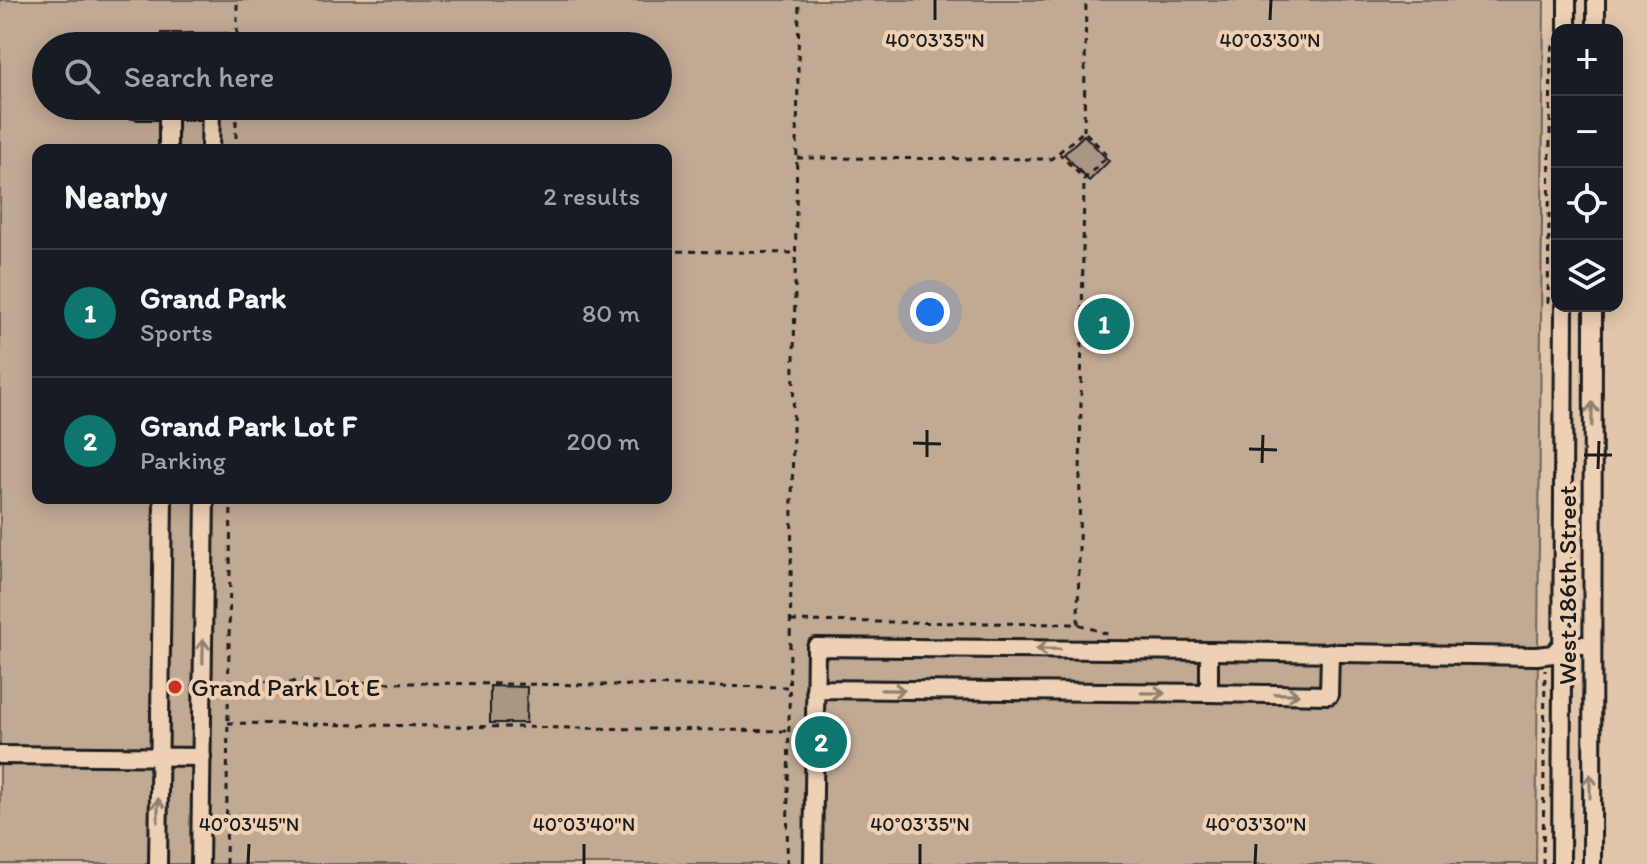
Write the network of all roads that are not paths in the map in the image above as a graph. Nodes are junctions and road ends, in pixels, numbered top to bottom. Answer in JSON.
{"nodes":[{"id":1,"x":1567,"y":0,"type":"edge"},
{"id":2,"x":1596,"y":0,"type":"edge"},
{"id":3,"x":1567,"y":24,"type":"edge"},
{"id":4,"x":1596,"y":24,"type":"edge"},
{"id":5,"x":168,"y":120,"type":"edge"},
{"id":6,"x":211,"y":120,"type":"edge"},
{"id":7,"x":168,"y":144,"type":"edge"},
{"id":8,"x":210,"y":144,"type":"edge"},
{"id":9,"x":1564,"y":312,"type":"edge"},
{"id":10,"x":1593,"y":312,"type":"edge"},
{"id":11,"x":163,"y":504,"type":"edge"},
{"id":12,"x":205,"y":504,"type":"edge"},
{"id":13,"x":1561,"y":645,"type":"junction"},
{"id":14,"x":1590,"y":645,"type":"junction"},
{"id":15,"x":1209,"y":651,"type":"junction"},
{"id":16,"x":1330,"y":652,"type":"junction"},
{"id":17,"x":815,"y":689,"type":"junction"},
{"id":18,"x":1209,"y":693,"type":"junction"},
{"id":19,"x":0,"y":755,"type":"edge"},
{"id":20,"x":159,"y":757,"type":"junction"},
{"id":21,"x":202,"y":757,"type":"junction"},
{"id":22,"x":1561,"y":836,"type":"junction"},
{"id":23,"x":1591,"y":836,"type":"junction"},
{"id":24,"x":158,"y":864,"type":"edge"},
{"id":25,"x":200,"y":864,"type":"edge"},
{"id":26,"x":813,"y":864,"type":"edge"},
{"id":27,"x":1561,"y":864,"type":"edge"},
{"id":28,"x":1592,"y":864,"type":"edge"}],
"edges":[{"from":1,"to":3,"type":"street"},
{"from":2,"to":4,"type":"street"},
{"from":5,"to":7,"type":"street"},
{"from":6,"to":8,"type":"street"},
{"from":9,"to":13,"type":"street","name":"West 186th Street"},
{"from":14,"to":10,"type":"street","name":"West 186th Street","one_way":true},
{"from":11,"to":20,"type":"street"},
{"from":21,"to":12,"type":"street","one_way":true},
{"from":13,"to":14,"type":"street"},
{"from":13,"to":16,"type":"street"},
{"from":13,"to":22,"type":"street","name":"West 186th Street"},
{"from":23,"to":14,"type":"street","name":"West 186th Street","one_way":true},
{"from":15,"to":16,"type":"street"},
{"from":15,"to":17,"type":"street","one_way":true},
{"from":15,"to":18,"type":"street"},
{"from":18,"to":16,"type":"street","one_way":true},
{"from":17,"to":18,"type":"street","one_way":true},
{"from":17,"to":26,"type":"street"},
{"from":19,"to":20,"type":"street"},
{"from":20,"to":21,"type":"street"},
{"from":24,"to":20,"type":"street","one_way":true},
{"from":21,"to":25,"type":"street"},
{"from":22,"to":23,"type":"street"},
{"from":22,"to":27,"type":"street","name":"West 186th Street"},
{"from":23,"to":28,"type":"street","name":"West 186th Street"}]}
